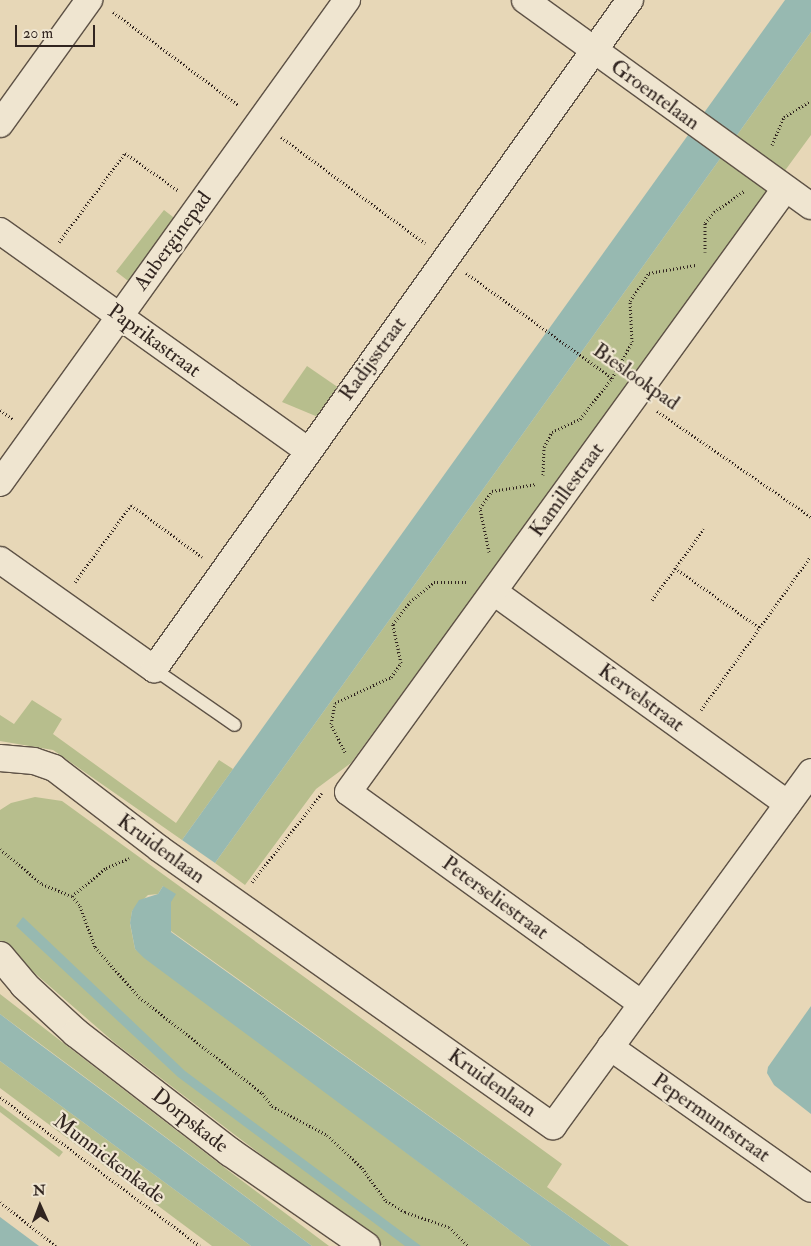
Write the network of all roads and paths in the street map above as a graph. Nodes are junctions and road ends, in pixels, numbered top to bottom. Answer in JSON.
{"nodes":[{"id":1,"x":89,"y":0,"type":"edge"},
{"id":2,"x":347,"y":0,"type":"edge"},
{"id":3,"x":525,"y":0,"type":"edge"},
{"id":4,"x":630,"y":0,"type":"edge"},
{"id":5,"x":594,"y":51,"type":"junction"},
{"id":6,"x":811,"y":101,"type":"edge"},
{"id":7,"x":0,"y":124,"type":"edge"},
{"id":8,"x":756,"y":168,"type":"junction"},
{"id":9,"x":785,"y":188,"type":"junction"},
{"id":10,"x":199,"y":205,"type":"junction"},
{"id":11,"x":811,"y":206,"type":"edge"},
{"id":12,"x":0,"y":231,"type":"edge"},
{"id":13,"x":446,"y":259,"type":"junction"},
{"id":14,"x":44,"y":263,"type":"junction"},
{"id":15,"x":119,"y":316,"type":"junction"},
{"id":16,"x":612,"y":378,"type":"junction"},
{"id":17,"x":636,"y":395,"type":"junction"},
{"id":18,"x":307,"y":450,"type":"junction"},
{"id":19,"x":0,"y":483,"type":"edge"},
{"id":20,"x":811,"y":517,"type":"edge"},
{"id":21,"x":704,"y":529,"type":"dead end"},
{"id":22,"x":811,"y":556,"type":"edge"},
{"id":23,"x":0,"y":560,"type":"edge"},
{"id":24,"x":491,"y":562,"type":"dead end"},
{"id":25,"x":675,"y":568,"type":"junction"},
{"id":26,"x":224,"y":572,"type":"junction"},
{"id":27,"x":486,"y":587,"type":"junction"},
{"id":28,"x":652,"y":600,"type":"dead end"},
{"id":29,"x":60,"y":602,"type":"junction"},
{"id":30,"x":760,"y":628,"type":"junction"},
{"id":31,"x":154,"y":669,"type":"junction"},
{"id":32,"x":234,"y":725,"type":"dead end"},
{"id":33,"x":686,"y":731,"type":"junction"},
{"id":34,"x":0,"y":758,"type":"edge"},
{"id":35,"x":811,"y":772,"type":"edge"},
{"id":36,"x":0,"y":777,"type":"edge"},
{"id":37,"x":74,"y":785,"type":"junction"},
{"id":38,"x":354,"y":786,"type":"junction"},
{"id":39,"x":788,"y":804,"type":"junction"},
{"id":40,"x":0,"y":849,"type":"edge"},
{"id":41,"x":160,"y":849,"type":"junction"},
{"id":42,"x":72,"y":896,"type":"junction"},
{"id":43,"x":237,"y":902,"type":"junction"},
{"id":44,"x":0,"y":956,"type":"edge"},
{"id":45,"x":0,"y":972,"type":"edge"},
{"id":46,"x":24,"y":985,"type":"junction"},
{"id":47,"x":642,"y":1004,"type":"junction"},
{"id":48,"x":610,"y":1047,"type":"junction"},
{"id":49,"x":0,"y":1097,"type":"edge"},
{"id":50,"x":811,"y":1189,"type":"edge"},
{"id":51,"x":0,"y":1202,"type":"edge"},
{"id":52,"x":56,"y":1246,"type":"edge"},
{"id":53,"x":200,"y":1246,"type":"edge"},
{"id":54,"x":366,"y":1246,"type":"edge"},
{"id":55,"x":468,"y":1246,"type":"edge"}],
"edges":[{"from":1,"to":7,"type":"street"},
{"from":2,"to":10,"type":"street","name":"Auberginepad"},
{"from":3,"to":5,"type":"street","name":"Groentelaan"},
{"from":4,"to":5,"type":"street","name":"Radijsstraat"},
{"from":5,"to":8,"type":"street","name":"Groentelaan"},
{"from":5,"to":13,"type":"street","name":"Radijsstraat"},
{"from":6,"to":8,"type":"path"},
{"from":8,"to":9,"type":"street","name":"Groentelaan"},
{"from":8,"to":16,"type":"path"},
{"from":9,"to":11,"type":"street"},
{"from":9,"to":17,"type":"street","name":"Kamillestraat"},
{"from":10,"to":14,"type":"path"},
{"from":10,"to":15,"type":"street","name":"Auberginepad"},
{"from":12,"to":14,"type":"street","name":"Paprikastraat"},
{"from":13,"to":16,"type":"path","name":"Bieslookpad"},
{"from":13,"to":18,"type":"street","name":"Radijsstraat"},
{"from":14,"to":15,"type":"street","name":"Paprikastraat"},
{"from":15,"to":18,"type":"street","name":"Paprikastraat"},
{"from":15,"to":19,"type":"street","name":"Auberginepad"},
{"from":16,"to":17,"type":"path","name":"Bieslookpad"},
{"from":16,"to":24,"type":"path"},
{"from":17,"to":20,"type":"path","name":"Bieslookpad"},
{"from":17,"to":27,"type":"street","name":"Kamillestraat"},
{"from":18,"to":26,"type":"street","name":"Radijsstraat"},
{"from":21,"to":25,"type":"path"},
{"from":22,"to":30,"type":"path"},
{"from":23,"to":29,"type":"street"},
{"from":25,"to":28,"type":"path"},
{"from":25,"to":30,"type":"path"},
{"from":26,"to":29,"type":"path"},
{"from":26,"to":31,"type":"street","name":"Radijsstraat"},
{"from":27,"to":33,"type":"street","name":"Kervelstraat"},
{"from":27,"to":38,"type":"street","name":"Kamillestraat"},
{"from":27,"to":38,"type":"path"},
{"from":29,"to":31,"type":"street"},
{"from":30,"to":33,"type":"path"},
{"from":31,"to":32,"type":"lane"},
{"from":33,"to":39,"type":"street","name":"Kervelstraat"},
{"from":34,"to":37,"type":"street","name":"Kruidenlaan"},
{"from":35,"to":39,"type":"street","name":"Kruidenlaan"},
{"from":36,"to":37,"type":"street","name":"Kruidenlaan"},
{"from":37,"to":41,"type":"street","name":"Kruidenlaan"},
{"from":38,"to":43,"type":"path"},
{"from":38,"to":47,"type":"street","name":"Peterseliestraat"},
{"from":39,"to":47,"type":"street","name":"Kruidenlaan"},
{"from":40,"to":42,"type":"path"},
{"from":41,"to":42,"type":"path"},
{"from":41,"to":43,"type":"street","name":"Kruidenlaan"},
{"from":42,"to":55,"type":"path"},
{"from":43,"to":48,"type":"street","name":"Kruidenlaan"},
{"from":44,"to":46,"type":"main road","name":"Dorpskade"},
{"from":45,"to":46,"type":"main road","name":"Dorpskade"},
{"from":46,"to":54,"type":"main road","name":"Dorpskade"},
{"from":47,"to":48,"type":"street","name":"Kruidenlaan"},
{"from":48,"to":50,"type":"street","name":"Pepermuntstraat"},
{"from":49,"to":53,"type":"path","name":"Munnickenkade"},
{"from":51,"to":52,"type":"path"}]}
